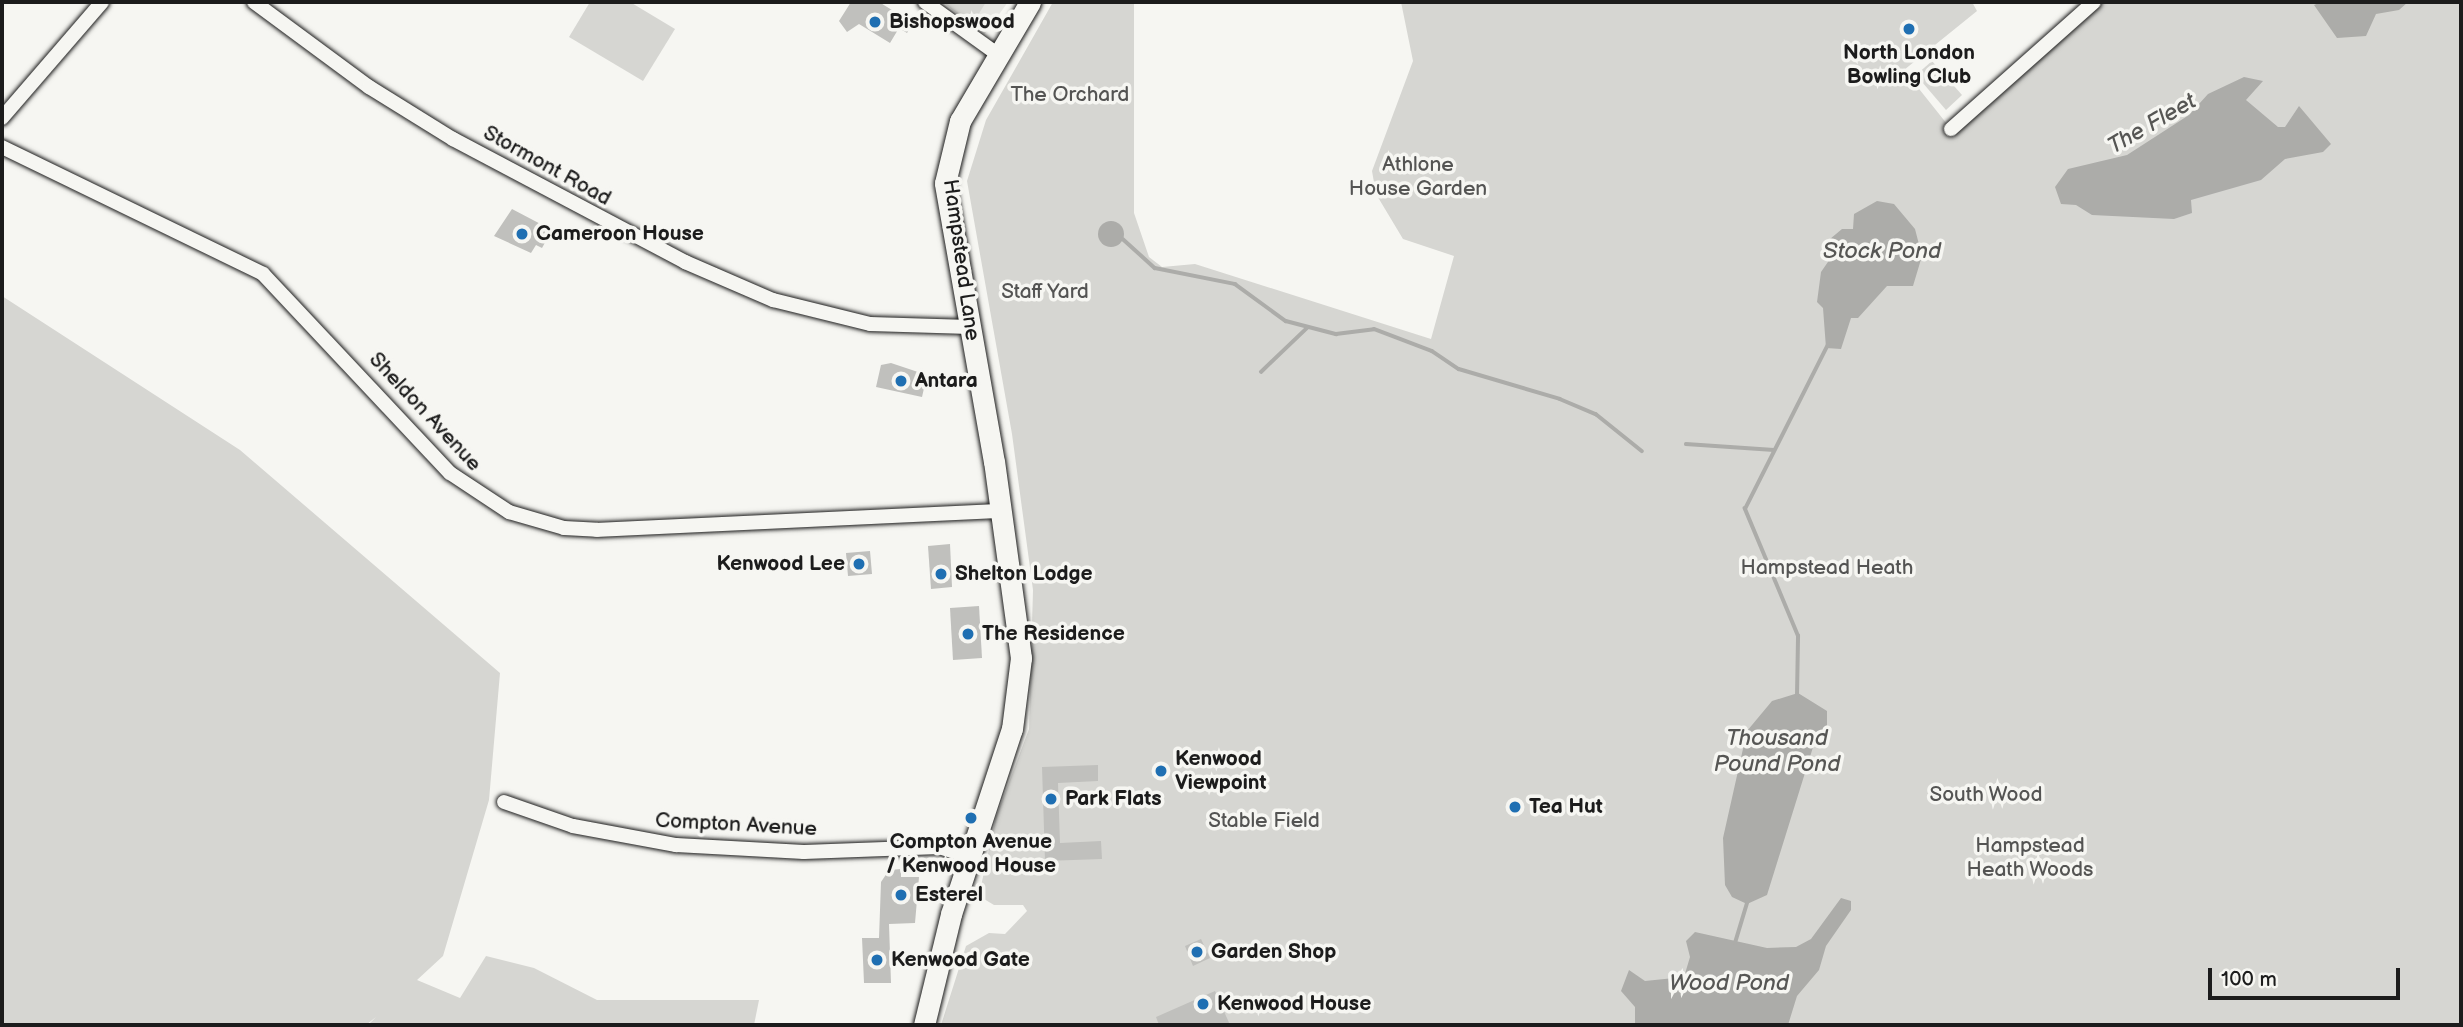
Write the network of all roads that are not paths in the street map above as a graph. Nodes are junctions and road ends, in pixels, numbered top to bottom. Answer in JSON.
{"nodes":[{"id":1,"x":102,"y":2,"type":"edge"},
{"id":2,"x":254,"y":2,"type":"edge"},
{"id":3,"x":925,"y":2,"type":"edge"},
{"id":4,"x":1030,"y":2,"type":"edge"},
{"id":5,"x":2094,"y":2,"type":"edge"},
{"id":6,"x":1000,"y":56,"type":"junction"},
{"id":7,"x":2,"y":118,"type":"edge"},
{"id":8,"x":1951,"y":129,"type":"dead end"},
{"id":9,"x":2,"y":147,"type":"edge"},
{"id":10,"x":970,"y":327,"type":"junction"},
{"id":11,"x":1002,"y":511,"type":"junction"},
{"id":12,"x":505,"y":802,"type":"dead end"},
{"id":13,"x":968,"y":856,"type":"junction"},
{"id":14,"x":924,"y":1025,"type":"edge"}],
"edges":[{"from":1,"to":7,"type":"street"},
{"from":2,"to":10,"type":"street","name":"Stormont Road"},
{"from":3,"to":6,"type":"street"},
{"from":4,"to":6,"type":"main road","name":"Hampstead Lane"},
{"from":5,"to":8,"type":"street"},
{"from":6,"to":10,"type":"main road","name":"Hampstead Lane"},
{"from":9,"to":11,"type":"street","name":"Sheldon Avenue"},
{"from":10,"to":11,"type":"main road","name":"Hampstead Lane"},
{"from":11,"to":13,"type":"main road","name":"Hampstead Lane"},
{"from":12,"to":13,"type":"street","name":"Compton Avenue"},
{"from":13,"to":14,"type":"main road","name":"Hampstead Lane"}]}
